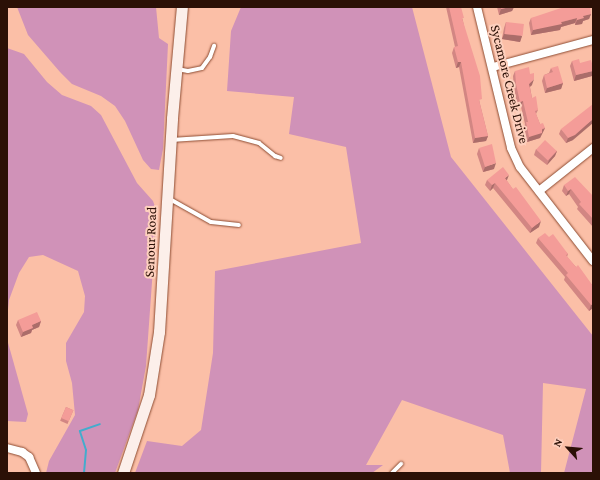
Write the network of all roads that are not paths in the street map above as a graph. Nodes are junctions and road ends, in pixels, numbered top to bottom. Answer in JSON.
{"nodes":[{"id":1,"x":182,"y":7,"type":"edge"},
{"id":2,"x":477,"y":7,"type":"edge"},
{"id":3,"x":593,"y":40,"type":"edge"},
{"id":4,"x":214,"y":46,"type":"dead end"},
{"id":5,"x":493,"y":67,"type":"junction"},
{"id":6,"x":177,"y":69,"type":"junction"},
{"id":7,"x":171,"y":140,"type":"junction"},
{"id":8,"x":593,"y":148,"type":"edge"},
{"id":9,"x":281,"y":158,"type":"dead end"},
{"id":10,"x":539,"y":191,"type":"junction"},
{"id":11,"x":167,"y":198,"type":"junction"},
{"id":12,"x":239,"y":225,"type":"dead end"},
{"id":13,"x":593,"y":261,"type":"edge"},
{"id":14,"x":7,"y":448,"type":"edge"},
{"id":15,"x":402,"y":464,"type":"dead end"},
{"id":16,"x":36,"y":473,"type":"edge"},
{"id":17,"x":123,"y":473,"type":"edge"},
{"id":18,"x":392,"y":473,"type":"edge"}],
"edges":[{"from":1,"to":6,"type":"street","name":"Senour Road"},
{"from":2,"to":5,"type":"street","name":"Sycamore Creek Drive"},
{"from":3,"to":5,"type":"street"},
{"from":4,"to":6,"type":"lane"},
{"from":5,"to":10,"type":"street","name":"Sycamore Creek Drive"},
{"from":6,"to":7,"type":"street","name":"Senour Road"},
{"from":7,"to":9,"type":"lane"},
{"from":7,"to":11,"type":"street","name":"Senour Road"},
{"from":8,"to":10,"type":"street"},
{"from":10,"to":13,"type":"street","name":"Sycamore Creek Drive"},
{"from":11,"to":12,"type":"lane"},
{"from":11,"to":17,"type":"street","name":"Senour Road"},
{"from":14,"to":16,"type":"street"},
{"from":15,"to":18,"type":"lane"}]}
